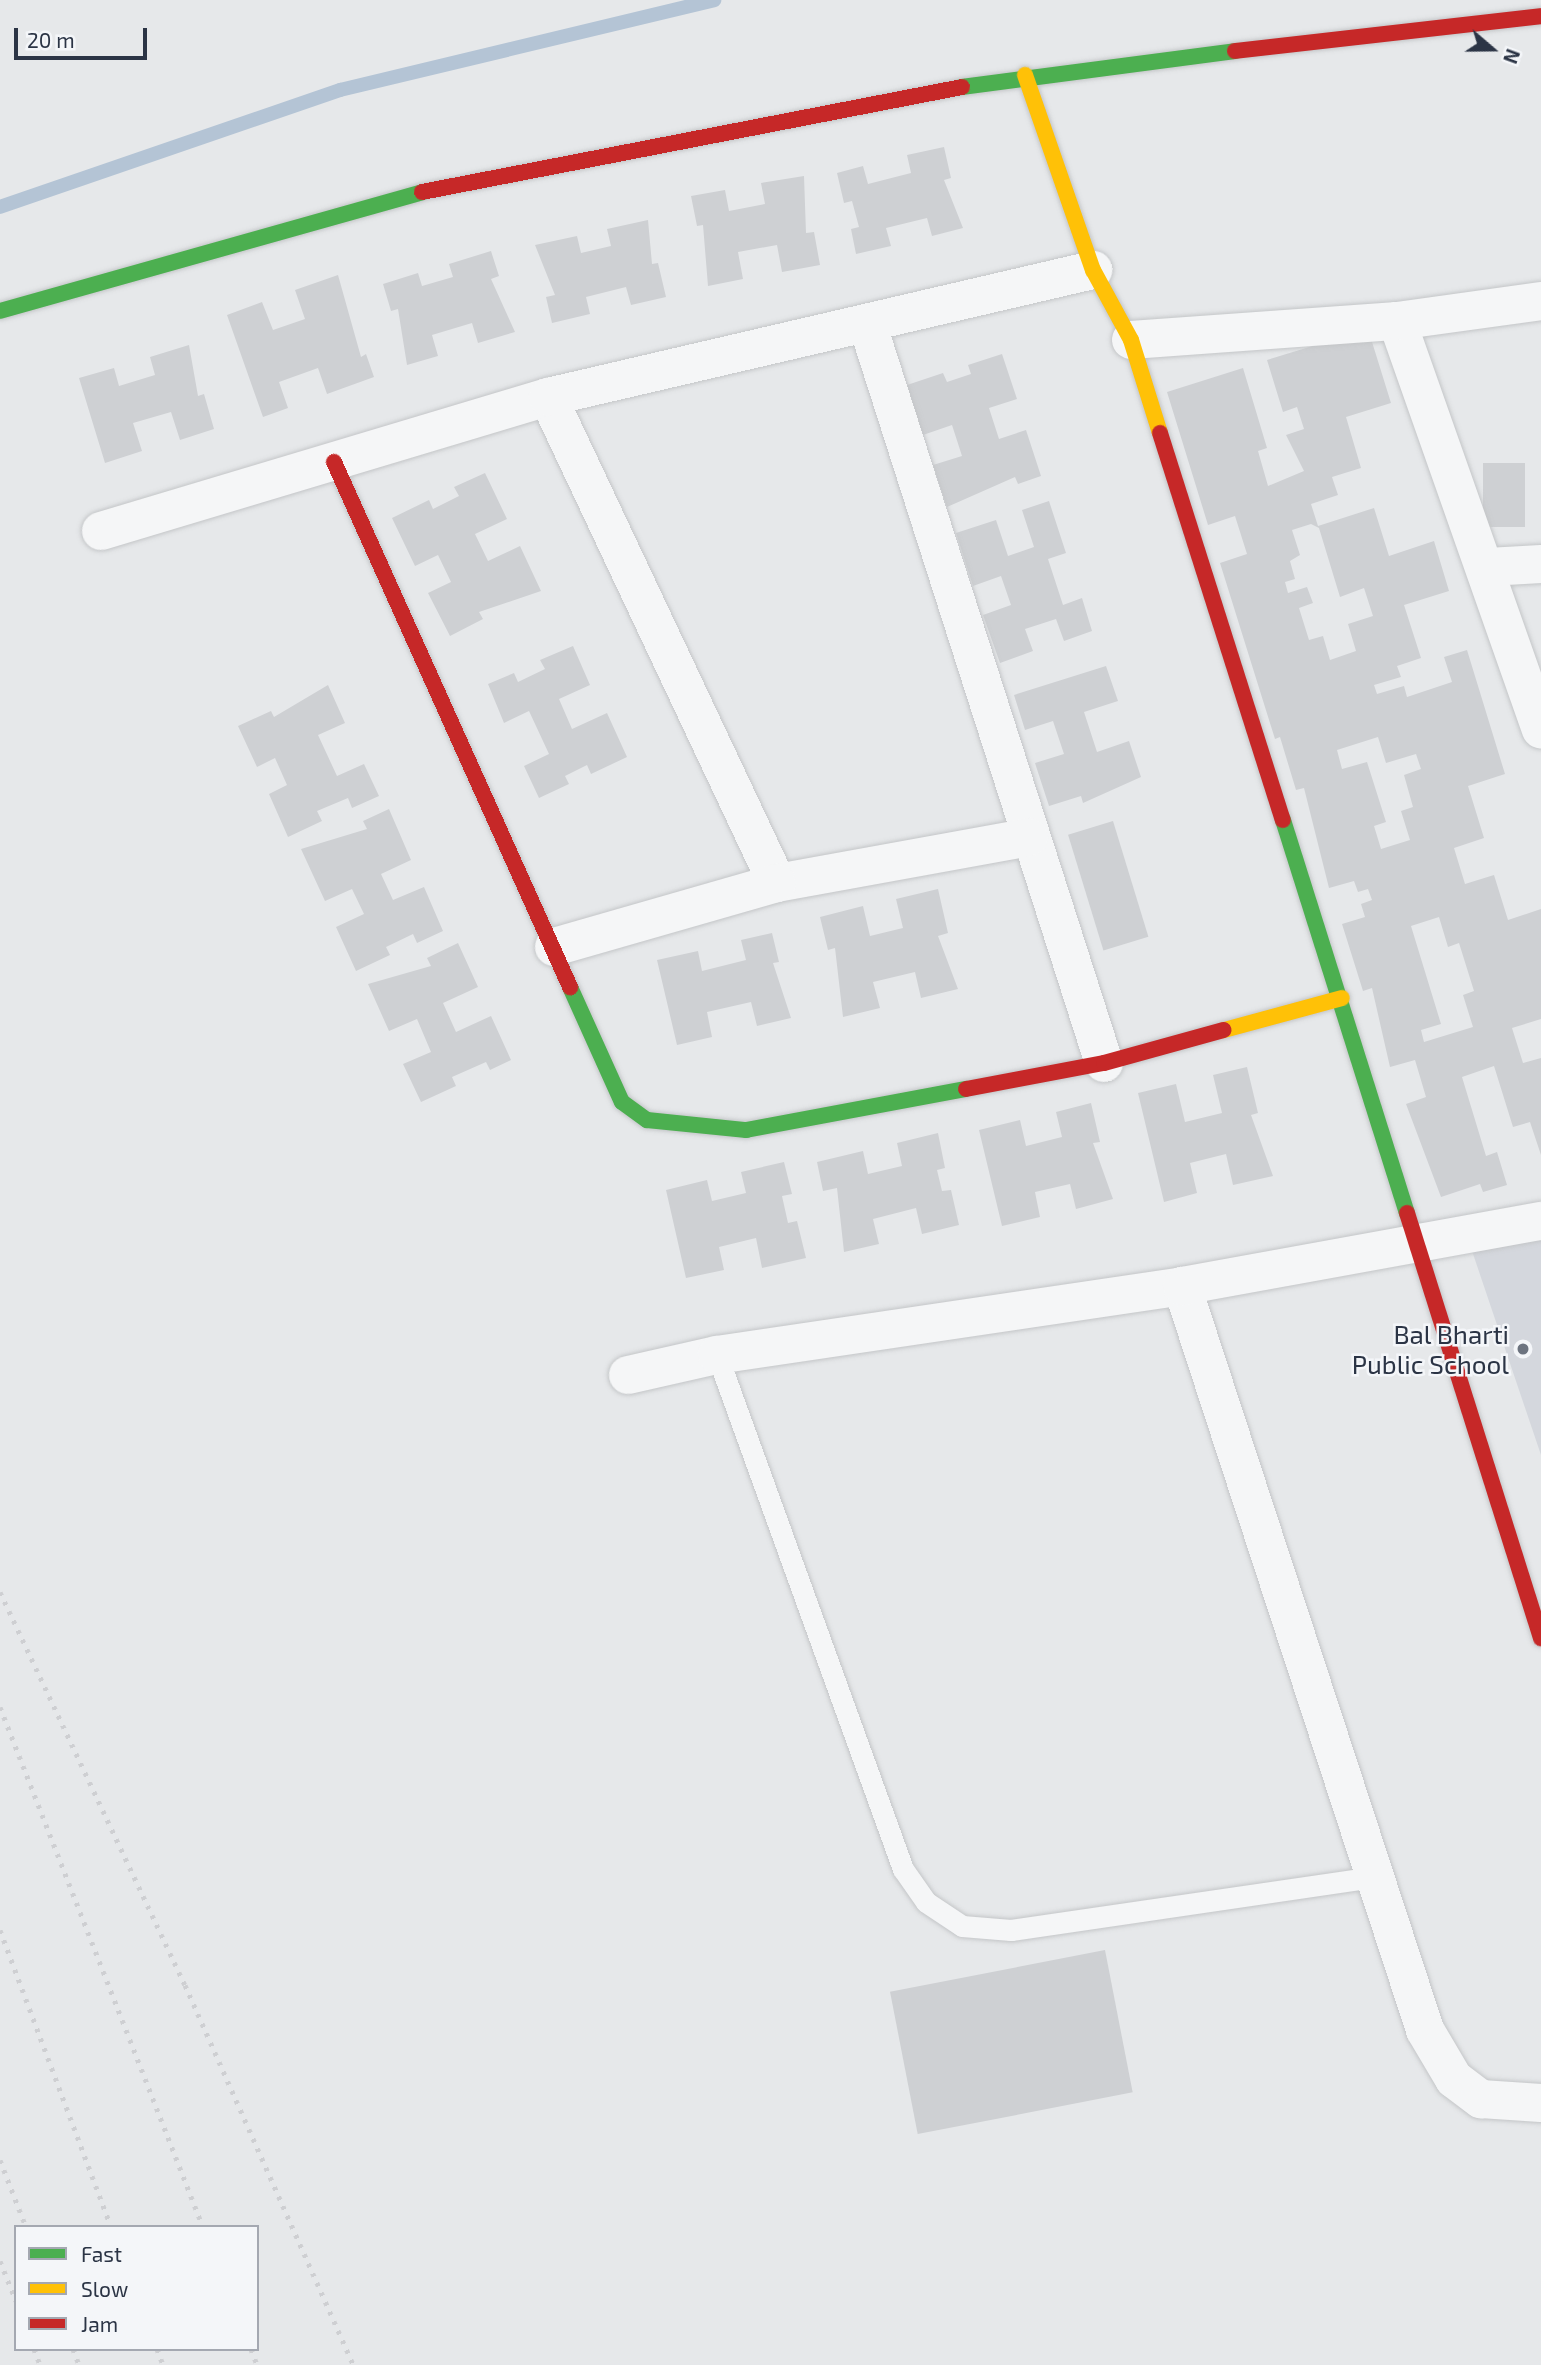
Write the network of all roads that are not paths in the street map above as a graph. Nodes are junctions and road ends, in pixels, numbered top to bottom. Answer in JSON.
{"nodes":[{"id":1,"x":1541,"y":16,"type":"edge"},
{"id":2,"x":1025,"y":75,"type":"junction"},
{"id":3,"x":1093,"y":270,"type":"junction"},
{"id":4,"x":1541,"y":301,"type":"edge"},
{"id":5,"x":0,"y":311,"type":"edge"},
{"id":6,"x":1397,"y":321,"type":"junction"},
{"id":7,"x":867,"y":323,"type":"junction"},
{"id":8,"x":1131,"y":340,"type":"junction"},
{"id":9,"x":548,"y":397,"type":"junction"},
{"id":10,"x":334,"y":462,"type":"junction"},
{"id":11,"x":101,"y":531,"type":"dead end"},
{"id":12,"x":1541,"y":565,"type":"edge"},
{"id":13,"x":1488,"y":568,"type":"junction"},
{"id":14,"x":1541,"y":729,"type":"edge"},
{"id":15,"x":1028,"y":837,"type":"junction"},
{"id":16,"x":777,"y":883,"type":"junction"},
{"id":17,"x":554,"y":947,"type":"junction"},
{"id":18,"x":1342,"y":998,"type":"junction"},
{"id":19,"x":1104,"y":1063,"type":"junction"},
{"id":20,"x":1541,"y":1221,"type":"edge"},
{"id":21,"x":1415,"y":1247,"type":"junction"},
{"id":22,"x":1182,"y":1286,"type":"junction"},
{"id":23,"x":717,"y":1355,"type":"junction"},
{"id":24,"x":628,"y":1376,"type":"dead end"},
{"id":25,"x":1541,"y":1638,"type":"edge"},
{"id":26,"x":1376,"y":1877,"type":"junction"},
{"id":27,"x":1541,"y":2103,"type":"edge"}],
"edges":[{"from":1,"to":2,"type":"street"},
{"from":2,"to":3,"type":"street"},
{"from":2,"to":5,"type":"street"},
{"from":3,"to":7,"type":"street"},
{"from":3,"to":8,"type":"street"},
{"from":4,"to":6,"type":"street"},
{"from":6,"to":8,"type":"street"},
{"from":6,"to":13,"type":"street"},
{"from":7,"to":9,"type":"street"},
{"from":7,"to":15,"type":"street"},
{"from":8,"to":18,"type":"street"},
{"from":9,"to":10,"type":"street"},
{"from":9,"to":16,"type":"street"},
{"from":10,"to":11,"type":"street"},
{"from":10,"to":17,"type":"street"},
{"from":12,"to":13,"type":"street"},
{"from":13,"to":14,"type":"street"},
{"from":15,"to":16,"type":"street"},
{"from":15,"to":19,"type":"street"},
{"from":16,"to":17,"type":"street"},
{"from":17,"to":19,"type":"street"},
{"from":18,"to":19,"type":"street"},
{"from":18,"to":21,"type":"street"},
{"from":20,"to":21,"type":"street"},
{"from":21,"to":22,"type":"street"},
{"from":21,"to":25,"type":"street"},
{"from":22,"to":23,"type":"street"},
{"from":22,"to":26,"type":"street"},
{"from":23,"to":24,"type":"street"},
{"from":23,"to":26,"type":"lane"},
{"from":26,"to":27,"type":"street"}]}
